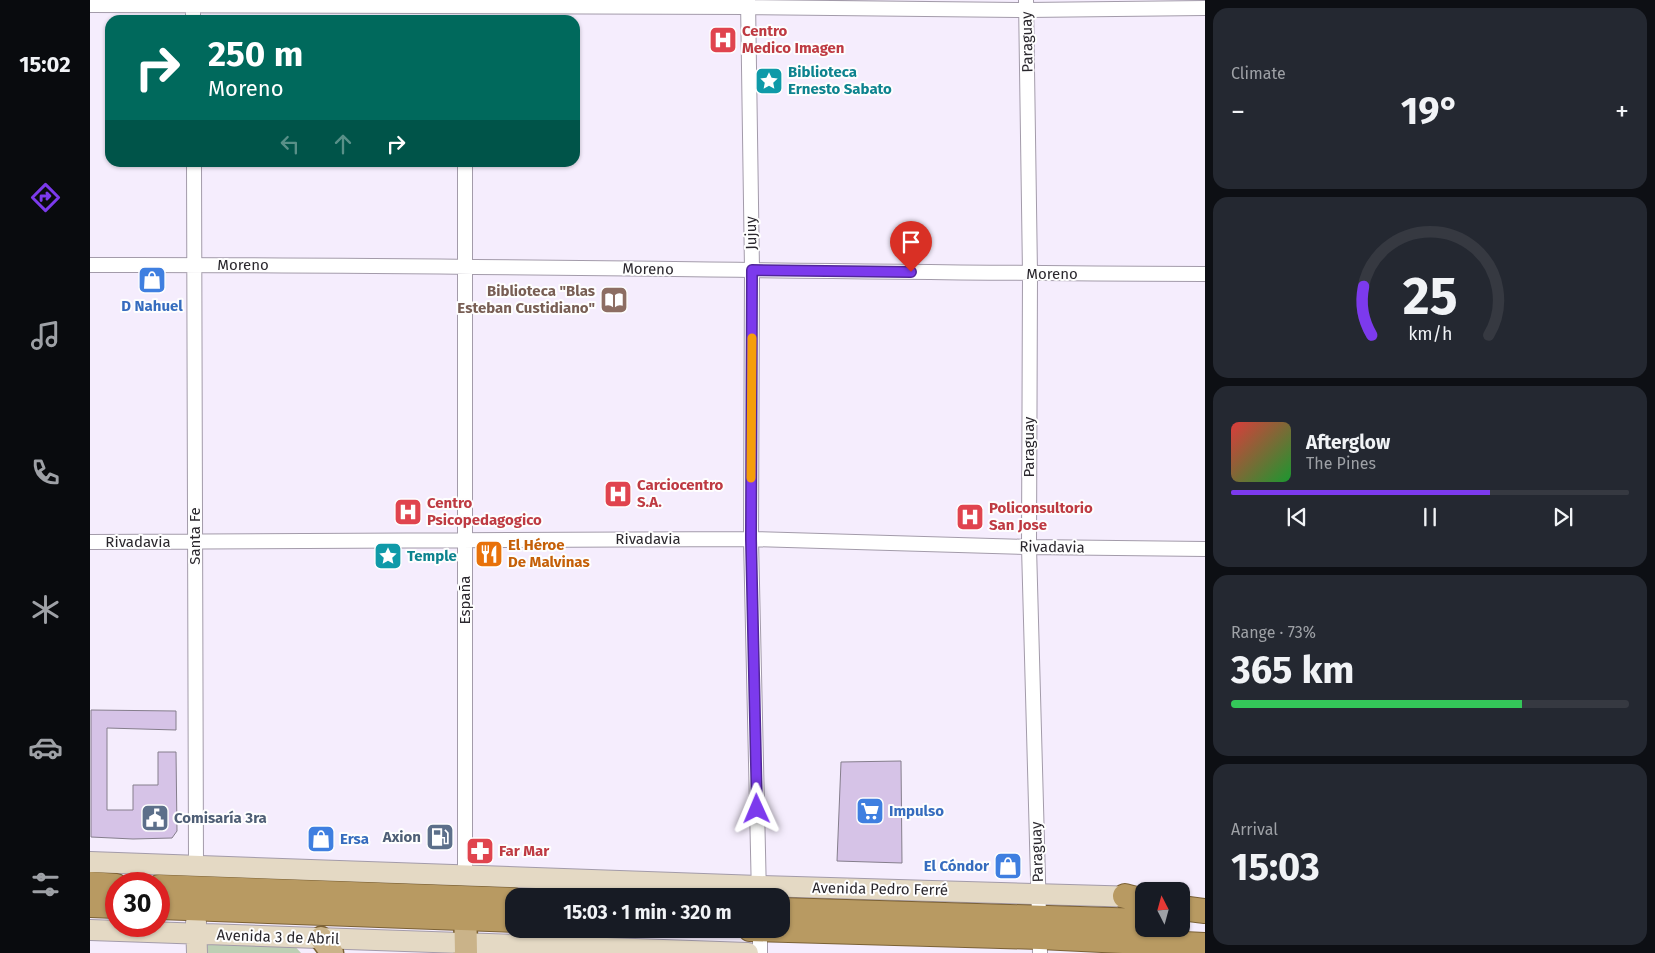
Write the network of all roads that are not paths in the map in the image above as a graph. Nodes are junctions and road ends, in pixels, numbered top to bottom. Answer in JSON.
{"nodes":[{"id":1,"x":748,"y":4,"type":"edge"},
{"id":2,"x":90,"y":5,"type":"edge"},
{"id":3,"x":1027,"y":5,"type":"edge"},
{"id":4,"x":1205,"y":8,"type":"edge"},
{"id":5,"x":193,"y":9,"type":"edge"},
{"id":6,"x":465,"y":9,"type":"edge"},
{"id":7,"x":194,"y":167,"type":"edge"},
{"id":8,"x":465,"y":167,"type":"edge"},
{"id":9,"x":195,"y":264,"type":"junction"},
{"id":10,"x":90,"y":265,"type":"edge"},
{"id":11,"x":465,"y":266,"type":"junction"},
{"id":12,"x":752,"y":270,"type":"junction"},
{"id":13,"x":1030,"y":274,"type":"junction"},
{"id":14,"x":1205,"y":274,"type":"edge"},
{"id":15,"x":751,"y":539,"type":"junction"},
{"id":16,"x":465,"y":540,"type":"junction"},
{"id":17,"x":90,"y":542,"type":"edge"},
{"id":18,"x":194,"y":542,"type":"junction"},
{"id":19,"x":1028,"y":547,"type":"junction"},
{"id":20,"x":1205,"y":549,"type":"edge"},
{"id":21,"x":90,"y":862,"type":"edge"},
{"id":22,"x":196,"y":865,"type":"junction"},
{"id":23,"x":90,"y":884,"type":"edge"},
{"id":24,"x":105,"y":885,"type":"edge"},
{"id":25,"x":759,"y":888,"type":"edge"},
{"id":26,"x":170,"y":891,"type":"edge"},
{"id":27,"x":790,"y":891,"type":"edge"},
{"id":28,"x":1038,"y":894,"type":"junction"},
{"id":29,"x":505,"y":896,"type":"edge"},
{"id":30,"x":465,"y":897,"type":"junction"},
{"id":31,"x":1135,"y":898,"type":"edge"},
{"id":32,"x":1190,"y":898,"type":"edge"},
{"id":33,"x":196,"y":899,"type":"junction"},
{"id":34,"x":505,"y":899,"type":"edge"},
{"id":35,"x":1205,"y":899,"type":"edge"},
{"id":36,"x":90,"y":905,"type":"edge"},
{"id":37,"x":170,"y":905,"type":"edge"},
{"id":38,"x":105,"y":906,"type":"edge"},
{"id":39,"x":1190,"y":909,"type":"edge"},
{"id":40,"x":790,"y":911,"type":"edge"},
{"id":41,"x":1205,"y":911,"type":"edge"},
{"id":42,"x":505,"y":916,"type":"edge"},
{"id":43,"x":1135,"y":922,"type":"edge"},
{"id":44,"x":1190,"y":922,"type":"edge"},
{"id":45,"x":1205,"y":922,"type":"edge"},
{"id":46,"x":90,"y":930,"type":"edge"},
{"id":47,"x":790,"y":930,"type":"edge"},
{"id":48,"x":1040,"y":936,"type":"edge"},
{"id":49,"x":760,"y":938,"type":"edge"},
{"id":50,"x":197,"y":944,"type":"edge"},
{"id":51,"x":327,"y":945,"type":"edge"},
{"id":52,"x":1205,"y":945,"type":"edge"},
{"id":53,"x":466,"y":948,"type":"edge"},
{"id":54,"x":597,"y":950,"type":"edge"},
{"id":55,"x":748,"y":953,"type":"edge"},
{"id":56,"x":760,"y":953,"type":"edge"}],
"edges":[{"from":1,"to":3,"type":"street"},
{"from":1,"to":6,"type":"street"},
{"from":1,"to":12,"type":"street","name":"Jujuy"},
{"from":2,"to":5,"type":"street"},
{"from":3,"to":4,"type":"street"},
{"from":3,"to":13,"type":"street","name":"Paraguay"},
{"from":5,"to":6,"type":"street"},
{"from":7,"to":9,"type":"street","name":"Santa Fe"},
{"from":8,"to":11,"type":"street","name":"España"},
{"from":9,"to":10,"type":"street","name":"Moreno"},
{"from":9,"to":11,"type":"street","name":"Moreno"},
{"from":9,"to":18,"type":"street","name":"Santa Fe"},
{"from":11,"to":12,"type":"street","name":"Moreno"},
{"from":11,"to":16,"type":"street","name":"España"},
{"from":12,"to":13,"type":"street","name":"Moreno"},
{"from":12,"to":15,"type":"street","name":"Jujuy"},
{"from":13,"to":14,"type":"street","name":"Moreno"},
{"from":13,"to":19,"type":"street","name":"Paraguay"},
{"from":15,"to":16,"type":"street","name":"Rivadavia"},
{"from":15,"to":19,"type":"street","name":"Rivadavia"},
{"from":15,"to":25,"type":"street","name":"Jujuy"},
{"from":16,"to":18,"type":"street","name":"Rivadavia"},
{"from":16,"to":30,"type":"street","name":"España"},
{"from":17,"to":18,"type":"street","name":"Rivadavia"},
{"from":18,"to":22,"type":"street","name":"Santa Fe"},
{"from":19,"to":20,"type":"street","name":"Rivadavia"},
{"from":19,"to":28,"type":"street","name":"Paraguay"},
{"from":21,"to":22,"type":"main road"},
{"from":22,"to":30,"type":"main road"},
{"from":22,"to":33,"type":"main road","name":"Santa Fe"},
{"from":23,"to":24,"type":"highway"},
{"from":26,"to":33,"type":"highway","name":"Avenida 3 de Abril"},
{"from":27,"to":28,"type":"main road","name":"Avenida Pedro Ferré"},
{"from":28,"to":31,"type":"main road","name":"Avenida Pedro Ferré"},
{"from":28,"to":48,"type":"street","name":"Paraguay"},
{"from":29,"to":30,"type":"main road","name":"Avenida Pedro Ferré"},
{"from":30,"to":33,"type":"highway","name":"Avenida 3 de Abril"},
{"from":30,"to":34,"type":"highway"},
{"from":30,"to":42,"type":"highway"},
{"from":30,"to":53,"type":"main road"},
{"from":32,"to":35,"type":"main road"},
{"from":33,"to":37,"type":"highway","name":"Avenida 3 de Abril"},
{"from":33,"to":50,"type":"main road","name":"Santa Fe"},
{"from":36,"to":38,"type":"highway"},
{"from":39,"to":41,"type":"highway"},
{"from":40,"to":48,"type":"highway","name":"Avenida Pedro Ferré"},
{"from":43,"to":48,"type":"highway","name":"Avenida Pedro Ferré"},
{"from":44,"to":45,"type":"highway"},
{"from":46,"to":50,"type":"main road","name":"Avenida 3 de Abril"},
{"from":47,"to":48,"type":"highway","name":"Avenida Pedro Ferré"},
{"from":48,"to":52,"type":"highway","name":"Avenida Pedro Ferré"},
{"from":49,"to":56,"type":"street"},
{"from":50,"to":51,"type":"main road","name":"Avenida 3 de Abril"},
{"from":51,"to":53,"type":"main road","name":"Avenida 3 de Abril"},
{"from":53,"to":54,"type":"main road"},
{"from":54,"to":55,"type":"main road"}]}
